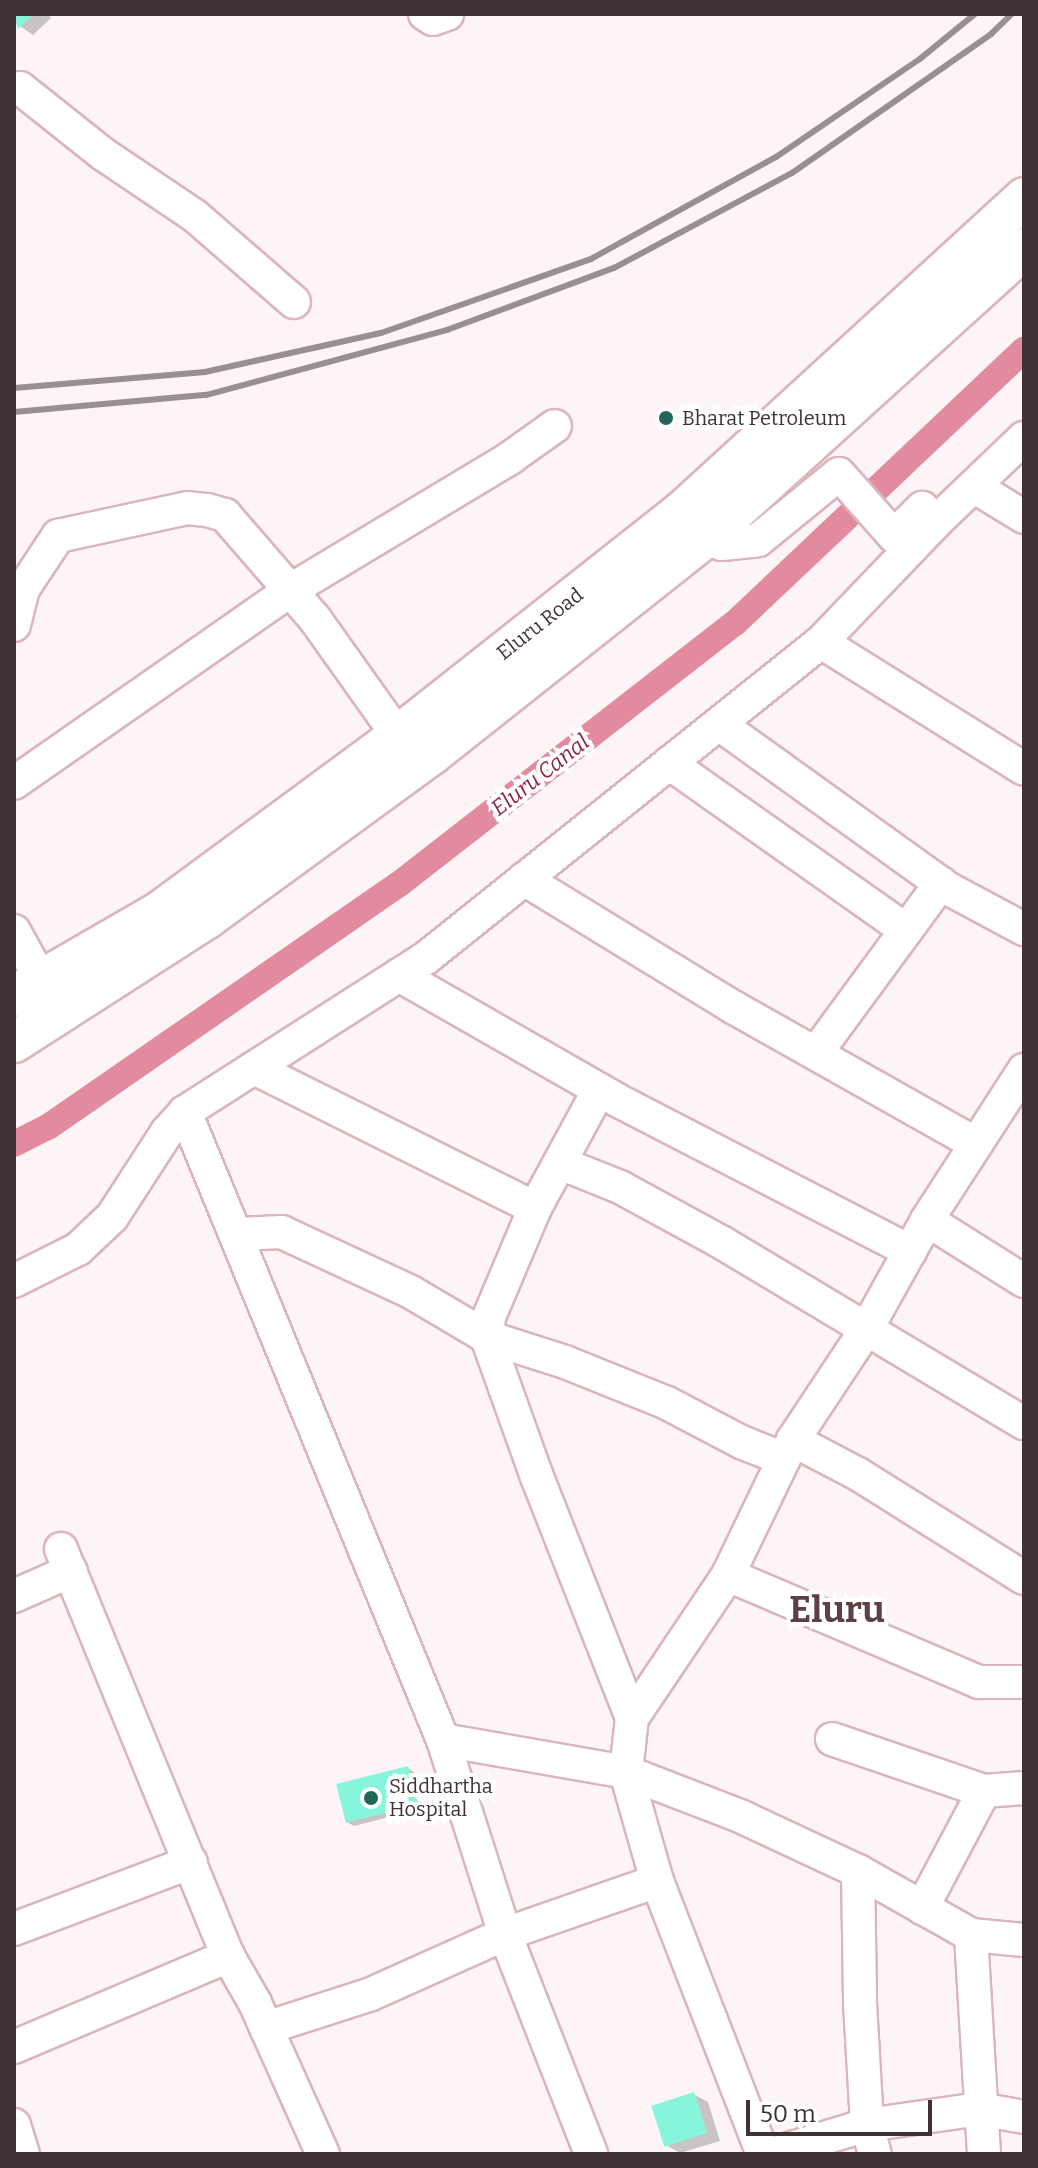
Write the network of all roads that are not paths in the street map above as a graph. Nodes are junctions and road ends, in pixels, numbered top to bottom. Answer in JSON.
{"nodes":[{"id":1,"x":425,"y":14,"type":"edge"},
{"id":2,"x":447,"y":14,"type":"edge"},
{"id":3,"x":16,"y":91,"type":"edge"},
{"id":4,"x":1024,"y":198,"type":"edge"},
{"id":5,"x":1024,"y":249,"type":"edge"},
{"id":6,"x":294,"y":302,"type":"dead end"},
{"id":7,"x":555,"y":426,"type":"dead end"},
{"id":8,"x":1024,"y":438,"type":"edge"},
{"id":9,"x":975,"y":487,"type":"junction"},
{"id":10,"x":929,"y":515,"type":"junction"},
{"id":11,"x":1024,"y":517,"type":"edge"},
{"id":12,"x":694,"y":525,"type":"junction"},
{"id":13,"x":289,"y":591,"type":"junction"},
{"id":14,"x":14,"y":625,"type":"edge"},
{"id":15,"x":821,"y":642,"type":"junction"},
{"id":16,"x":719,"y":724,"type":"junction"},
{"id":17,"x":398,"y":736,"type":"junction"},
{"id":18,"x":669,"y":763,"type":"junction"},
{"id":19,"x":1024,"y":769,"type":"edge"},
{"id":20,"x":14,"y":783,"type":"edge"},
{"id":21,"x":524,"y":879,"type":"junction"},
{"id":22,"x":941,"y":883,"type":"junction"},
{"id":23,"x":1024,"y":929,"type":"edge"},
{"id":24,"x":906,"y":930,"type":"junction"},
{"id":25,"x":14,"y":931,"type":"edge"},
{"id":26,"x":399,"y":975,"type":"junction"},
{"id":27,"x":28,"y":988,"type":"edge"},
{"id":28,"x":14,"y":1042,"type":"edge"},
{"id":29,"x":816,"y":1053,"type":"junction"},
{"id":30,"x":254,"y":1068,"type":"junction"},
{"id":31,"x":1024,"y":1070,"type":"edge"},
{"id":32,"x":599,"y":1090,"type":"junction"},
{"id":33,"x":185,"y":1112,"type":"junction"},
{"id":34,"x":976,"y":1144,"type":"junction"},
{"id":35,"x":560,"y":1163,"type":"junction"},
{"id":36,"x":535,"y":1208,"type":"junction"},
{"id":37,"x":927,"y":1220,"type":"junction"},
{"id":38,"x":238,"y":1234,"type":"junction"},
{"id":39,"x":910,"y":1251,"type":"junction"},
{"id":40,"x":14,"y":1281,"type":"edge"},
{"id":41,"x":1024,"y":1281,"type":"edge"},
{"id":42,"x":867,"y":1328,"type":"junction"},
{"id":43,"x":487,"y":1337,"type":"junction"},
{"id":44,"x":1024,"y":1423,"type":"edge"},
{"id":45,"x":789,"y":1450,"type":"junction"},
{"id":46,"x":728,"y":1575,"type":"junction"},
{"id":47,"x":1024,"y":1578,"type":"edge"},
{"id":48,"x":14,"y":1596,"type":"edge"},
{"id":49,"x":1024,"y":1682,"type":"edge"},
{"id":50,"x":632,"y":1718,"type":"junction"},
{"id":51,"x":832,"y":1739,"type":"dead end"},
{"id":52,"x":443,"y":1740,"type":"junction"},
{"id":53,"x":626,"y":1772,"type":"junction"},
{"id":54,"x":1024,"y":1788,"type":"edge"},
{"id":55,"x":984,"y":1791,"type":"junction"},
{"id":56,"x":191,"y":1862,"type":"junction"},
{"id":57,"x":858,"y":1871,"type":"junction"},
{"id":58,"x":657,"y":1881,"type":"junction"},
{"id":59,"x":922,"y":1908,"type":"junction"},
{"id":60,"x":14,"y":1929,"type":"edge"},
{"id":61,"x":505,"y":1934,"type":"junction"},
{"id":62,"x":971,"y":1935,"type":"junction"},
{"id":63,"x":1024,"y":1940,"type":"edge"},
{"id":64,"x":228,"y":1956,"type":"junction"},
{"id":65,"x":266,"y":2028,"type":"junction"},
{"id":66,"x":14,"y":2047,"type":"edge"},
{"id":67,"x":979,"y":2109,"type":"junction"},
{"id":68,"x":1024,"y":2117,"type":"edge"},
{"id":69,"x":14,"y":2125,"type":"edge"},
{"id":70,"x":871,"y":2140,"type":"edge"},
{"id":71,"x":23,"y":2154,"type":"edge"},
{"id":72,"x":323,"y":2154,"type":"edge"},
{"id":73,"x":591,"y":2154,"type":"edge"},
{"id":74,"x":763,"y":2154,"type":"edge"},
{"id":75,"x":772,"y":2154,"type":"edge"},
{"id":76,"x":984,"y":2154,"type":"edge"}],
"edges":[{"from":1,"to":2,"type":"street"},
{"from":3,"to":6,"type":"street"},
{"from":4,"to":12,"type":"main road","name":"Eluru Road"},
{"from":5,"to":12,"type":"main road","name":"Eluru Road"},
{"from":7,"to":13,"type":"street"},
{"from":8,"to":9,"type":"street"},
{"from":9,"to":10,"type":"street"},
{"from":9,"to":11,"type":"street"},
{"from":10,"to":12,"type":"street"},
{"from":10,"to":15,"type":"street"},
{"from":12,"to":17,"type":"main road","name":"Eluru Road"},
{"from":12,"to":28,"type":"main road","name":"Eluru Road"},
{"from":13,"to":14,"type":"street"},
{"from":13,"to":17,"type":"street"},
{"from":13,"to":20,"type":"street"},
{"from":15,"to":16,"type":"street"},
{"from":15,"to":19,"type":"street"},
{"from":16,"to":18,"type":"street"},
{"from":16,"to":22,"type":"street"},
{"from":17,"to":27,"type":"main road","name":"Eluru Road"},
{"from":18,"to":21,"type":"street"},
{"from":18,"to":24,"type":"street"},
{"from":21,"to":26,"type":"street"},
{"from":21,"to":29,"type":"street"},
{"from":22,"to":23,"type":"street"},
{"from":22,"to":24,"type":"street"},
{"from":24,"to":29,"type":"street"},
{"from":25,"to":27,"type":"street"},
{"from":26,"to":30,"type":"street"},
{"from":26,"to":32,"type":"street"},
{"from":29,"to":34,"type":"street"},
{"from":30,"to":33,"type":"street"},
{"from":30,"to":36,"type":"street"},
{"from":31,"to":34,"type":"street"},
{"from":32,"to":35,"type":"street"},
{"from":32,"to":39,"type":"street"},
{"from":33,"to":38,"type":"street"},
{"from":33,"to":40,"type":"street"},
{"from":34,"to":37,"type":"street"},
{"from":35,"to":36,"type":"street"},
{"from":35,"to":42,"type":"street"},
{"from":36,"to":43,"type":"street"},
{"from":37,"to":39,"type":"street"},
{"from":37,"to":41,"type":"street"},
{"from":38,"to":43,"type":"street"},
{"from":38,"to":52,"type":"street"},
{"from":39,"to":42,"type":"street"},
{"from":42,"to":44,"type":"street"},
{"from":42,"to":45,"type":"street"},
{"from":43,"to":45,"type":"street"},
{"from":43,"to":50,"type":"street"},
{"from":45,"to":46,"type":"street"},
{"from":45,"to":47,"type":"street"},
{"from":46,"to":49,"type":"street"},
{"from":46,"to":50,"type":"street"},
{"from":48,"to":56,"type":"street"},
{"from":50,"to":53,"type":"street"},
{"from":51,"to":55,"type":"street"},
{"from":52,"to":53,"type":"street"},
{"from":52,"to":61,"type":"street"},
{"from":53,"to":57,"type":"street"},
{"from":53,"to":58,"type":"street"},
{"from":54,"to":55,"type":"street"},
{"from":55,"to":59,"type":"street"},
{"from":56,"to":60,"type":"street"},
{"from":56,"to":64,"type":"street"},
{"from":57,"to":59,"type":"street"},
{"from":57,"to":70,"type":"street"},
{"from":58,"to":61,"type":"street"},
{"from":58,"to":74,"type":"street"},
{"from":59,"to":62,"type":"street"},
{"from":61,"to":65,"type":"street"},
{"from":61,"to":73,"type":"street"},
{"from":62,"to":63,"type":"street"},
{"from":62,"to":67,"type":"street"},
{"from":64,"to":65,"type":"street"},
{"from":64,"to":66,"type":"street"},
{"from":65,"to":72,"type":"street"},
{"from":67,"to":68,"type":"street"},
{"from":67,"to":70,"type":"street"},
{"from":67,"to":76,"type":"street"},
{"from":69,"to":71,"type":"street"},
{"from":70,"to":75,"type":"street"}]}
